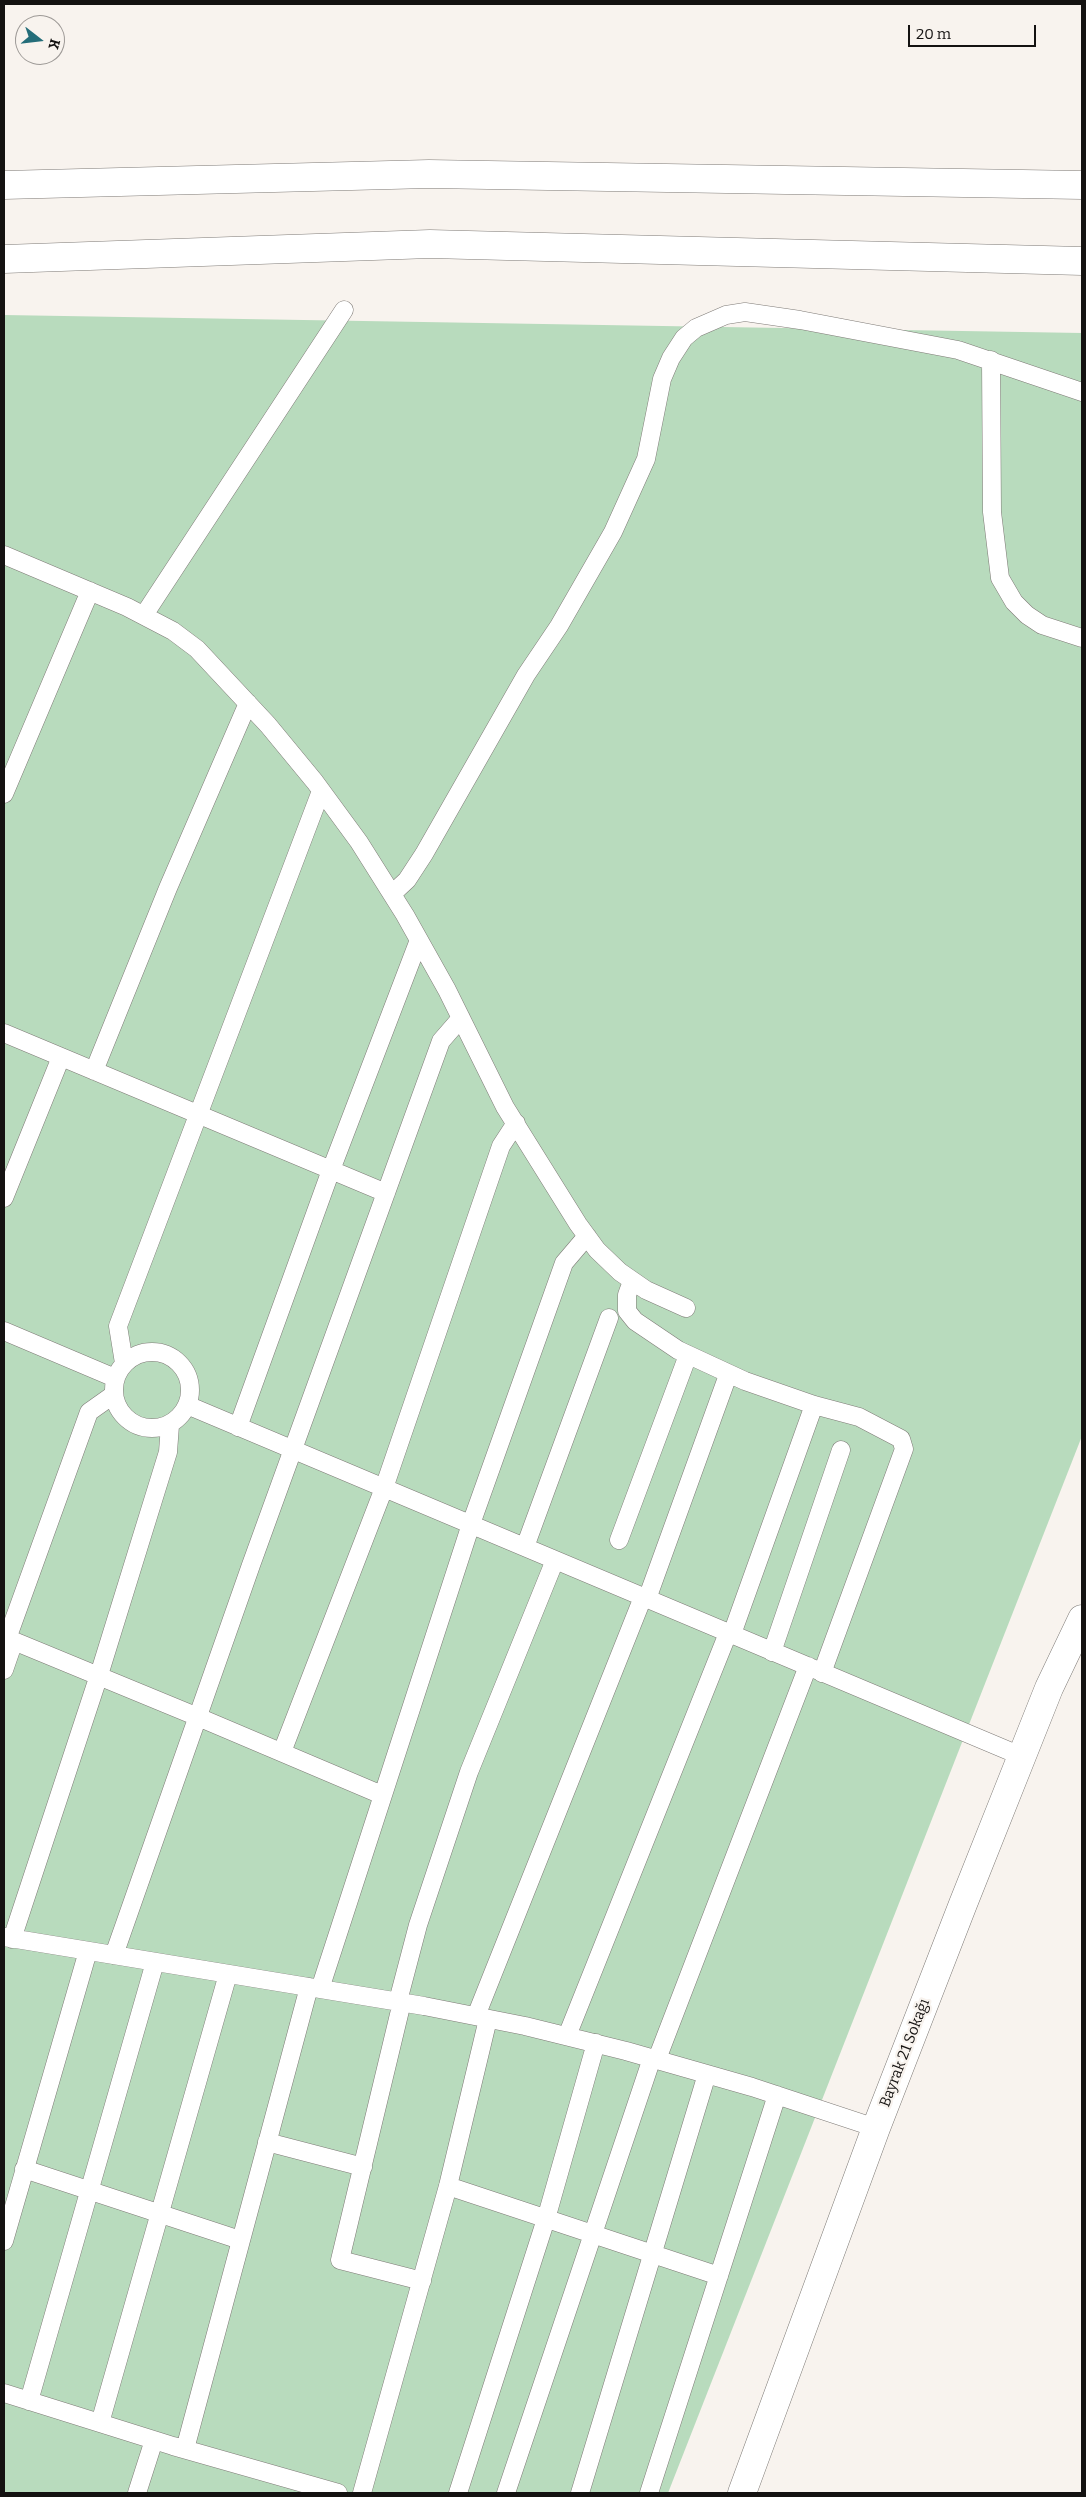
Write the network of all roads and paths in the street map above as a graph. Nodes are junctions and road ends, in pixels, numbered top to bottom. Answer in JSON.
{"nodes":[{"id":1,"x":4,"y":185,"type":"edge"},
{"id":2,"x":1082,"y":185,"type":"edge"},
{"id":3,"x":4,"y":259,"type":"edge"},
{"id":4,"x":1082,"y":261,"type":"edge"},
{"id":5,"x":344,"y":310,"type":"dead end"},
{"id":6,"x":991,"y":360,"type":"junction"},
{"id":7,"x":1082,"y":392,"type":"edge"},
{"id":8,"x":5,"y":558,"type":"edge"},
{"id":9,"x":90,"y":591,"type":"junction"},
{"id":10,"x":144,"y":615,"type":"junction"},
{"id":11,"x":1082,"y":638,"type":"edge"},
{"id":12,"x":248,"y":703,"type":"junction"},
{"id":13,"x":321,"y":791,"type":"junction"},
{"id":14,"x":4,"y":794,"type":"edge"},
{"id":15,"x":392,"y":894,"type":"junction"},
{"id":16,"x":419,"y":940,"type":"junction"},
{"id":17,"x":461,"y":1018,"type":"junction"},
{"id":18,"x":4,"y":1034,"type":"edge"},
{"id":19,"x":61,"y":1057,"type":"junction"},
{"id":20,"x":94,"y":1071,"type":"junction"},
{"id":21,"x":198,"y":1115,"type":"junction"},
{"id":22,"x":516,"y":1123,"type":"junction"},
{"id":23,"x":331,"y":1170,"type":"junction"},
{"id":24,"x":386,"y":1193,"type":"junction"},
{"id":25,"x":4,"y":1198,"type":"edge"},
{"id":26,"x":587,"y":1236,"type":"junction"},
{"id":27,"x":632,"y":1281,"type":"junction"},
{"id":28,"x":686,"y":1308,"type":"dead end"},
{"id":29,"x":609,"y":1318,"type":"dead end"},
{"id":30,"x":4,"y":1331,"type":"edge"},
{"id":31,"x":688,"y":1356,"type":"junction"},
{"id":32,"x":728,"y":1374,"type":"junction"},
{"id":33,"x":117,"y":1378,"type":"junction"},
{"id":34,"x":187,"y":1405,"type":"junction"},
{"id":35,"x":814,"y":1405,"type":"junction"},
{"id":36,"x":170,"y":1424,"type":"junction"},
{"id":37,"x":238,"y":1426,"type":"junction"},
{"id":38,"x":293,"y":1450,"type":"junction"},
{"id":39,"x":841,"y":1450,"type":"dead end"},
{"id":40,"x":384,"y":1488,"type":"junction"},
{"id":41,"x":470,"y":1524,"type":"junction"},
{"id":42,"x":620,"y":1540,"type":"dead end"},
{"id":43,"x":525,"y":1547,"type":"junction"},
{"id":44,"x":555,"y":1560,"type":"junction"},
{"id":45,"x":645,"y":1598,"type":"junction"},
{"id":46,"x":1082,"y":1619,"type":"edge"},
{"id":47,"x":730,"y":1634,"type":"junction"},
{"id":48,"x":8,"y":1639,"type":"edge"},
{"id":49,"x":772,"y":1652,"type":"junction"},
{"id":50,"x":4,"y":1670,"type":"edge"},
{"id":51,"x":815,"y":1670,"type":"junction"},
{"id":52,"x":98,"y":1676,"type":"junction"},
{"id":53,"x":198,"y":1716,"type":"junction"},
{"id":54,"x":282,"y":1752,"type":"junction"},
{"id":55,"x":1021,"y":1756,"type":"junction"},
{"id":56,"x":382,"y":1795,"type":"junction"},
{"id":57,"x":8,"y":1938,"type":"edge"},
{"id":58,"x":88,"y":1951,"type":"junction"},
{"id":59,"x":114,"y":1955,"type":"junction"},
{"id":60,"x":155,"y":1962,"type":"junction"},
{"id":61,"x":228,"y":1974,"type":"junction"},
{"id":62,"x":315,"y":1988,"type":"junction"},
{"id":63,"x":400,"y":2002,"type":"junction"},
{"id":64,"x":482,"y":2018,"type":"junction"},
{"id":65,"x":567,"y":2036,"type":"junction"},
{"id":66,"x":596,"y":2043,"type":"junction"},
{"id":67,"x":654,"y":2059,"type":"junction"},
{"id":68,"x":707,"y":2074,"type":"junction"},
{"id":69,"x":777,"y":2095,"type":"junction"},
{"id":70,"x":876,"y":2128,"type":"junction"},
{"id":71,"x":267,"y":2142,"type":"junction"},
{"id":72,"x":363,"y":2167,"type":"junction"},
{"id":73,"x":24,"y":2169,"type":"junction"},
{"id":74,"x":448,"y":2186,"type":"junction"},
{"id":75,"x":87,"y":2191,"type":"junction"},
{"id":76,"x":159,"y":2215,"type":"junction"},
{"id":77,"x":546,"y":2219,"type":"junction"},
{"id":78,"x":593,"y":2235,"type":"junction"},
{"id":79,"x":4,"y":2240,"type":"edge"},
{"id":80,"x":240,"y":2240,"type":"junction"},
{"id":81,"x":654,"y":2254,"type":"junction"},
{"id":82,"x":719,"y":2276,"type":"junction"},
{"id":83,"x":422,"y":2281,"type":"junction"},
{"id":84,"x":4,"y":2393,"type":"edge"},
{"id":85,"x":28,"y":2400,"type":"junction"},
{"id":86,"x":100,"y":2423,"type":"junction"},
{"id":87,"x":154,"y":2440,"type":"junction"},
{"id":88,"x":185,"y":2449,"type":"junction"},
{"id":89,"x":297,"y":2488,"type":"edge"},
{"id":90,"x":137,"y":2493,"type":"edge"},
{"id":91,"x":338,"y":2493,"type":"edge"},
{"id":92,"x":362,"y":2493,"type":"edge"},
{"id":93,"x":458,"y":2493,"type":"edge"},
{"id":94,"x":506,"y":2493,"type":"edge"},
{"id":95,"x":580,"y":2493,"type":"edge"},
{"id":96,"x":649,"y":2493,"type":"edge"},
{"id":97,"x":742,"y":2493,"type":"edge"}],
"edges":[{"from":1,"to":2,"type":"main road"},
{"from":3,"to":4,"type":"main road"},
{"from":5,"to":10,"type":"lane"},
{"from":6,"to":7,"type":"lane"},
{"from":6,"to":11,"type":"lane"},
{"from":6,"to":15,"type":"lane"},
{"from":8,"to":9,"type":"lane"},
{"from":9,"to":10,"type":"lane"},
{"from":9,"to":14,"type":"lane"},
{"from":10,"to":12,"type":"lane"},
{"from":12,"to":13,"type":"lane"},
{"from":12,"to":20,"type":"lane"},
{"from":13,"to":15,"type":"lane"},
{"from":13,"to":21,"type":"lane"},
{"from":15,"to":16,"type":"lane"},
{"from":16,"to":17,"type":"lane"},
{"from":16,"to":23,"type":"lane"},
{"from":17,"to":22,"type":"lane"},
{"from":17,"to":24,"type":"lane"},
{"from":18,"to":19,"type":"lane"},
{"from":19,"to":20,"type":"lane"},
{"from":19,"to":25,"type":"lane"},
{"from":20,"to":21,"type":"lane"},
{"from":21,"to":23,"type":"lane"},
{"from":21,"to":33,"type":"lane"},
{"from":22,"to":26,"type":"lane"},
{"from":22,"to":40,"type":"lane"},
{"from":23,"to":24,"type":"lane"},
{"from":23,"to":37,"type":"lane"},
{"from":24,"to":38,"type":"lane"},
{"from":26,"to":27,"type":"lane"},
{"from":26,"to":41,"type":"lane"},
{"from":27,"to":28,"type":"lane"},
{"from":27,"to":31,"type":"lane"},
{"from":29,"to":43,"type":"lane"},
{"from":30,"to":33,"type":"lane"},
{"from":31,"to":32,"type":"lane"},
{"from":31,"to":42,"type":"lane"},
{"from":32,"to":35,"type":"lane"},
{"from":32,"to":45,"type":"lane"},
{"from":33,"to":34,"type":"lane"},
{"from":33,"to":36,"type":"lane"},
{"from":33,"to":48,"type":"lane"},
{"from":34,"to":36,"type":"lane"},
{"from":34,"to":37,"type":"lane"},
{"from":35,"to":47,"type":"lane"},
{"from":35,"to":51,"type":"lane"},
{"from":36,"to":52,"type":"lane"},
{"from":37,"to":38,"type":"lane"},
{"from":38,"to":40,"type":"lane"},
{"from":38,"to":53,"type":"lane"},
{"from":39,"to":49,"type":"lane"},
{"from":40,"to":41,"type":"lane"},
{"from":40,"to":54,"type":"lane"},
{"from":41,"to":43,"type":"lane"},
{"from":41,"to":56,"type":"lane"},
{"from":43,"to":44,"type":"lane"},
{"from":44,"to":45,"type":"lane"},
{"from":44,"to":63,"type":"lane"},
{"from":45,"to":47,"type":"lane"},
{"from":45,"to":64,"type":"lane"},
{"from":46,"to":55,"type":"main road","name":"Bayrak 21 Sokağı"},
{"from":47,"to":49,"type":"lane"},
{"from":47,"to":65,"type":"lane"},
{"from":48,"to":50,"type":"lane"},
{"from":48,"to":52,"type":"lane"},
{"from":49,"to":51,"type":"lane"},
{"from":51,"to":55,"type":"lane"},
{"from":51,"to":67,"type":"lane"},
{"from":52,"to":53,"type":"lane"},
{"from":52,"to":57,"type":"lane"},
{"from":53,"to":54,"type":"lane"},
{"from":53,"to":59,"type":"lane"},
{"from":54,"to":56,"type":"lane"},
{"from":55,"to":70,"type":"main road","name":"Bayrak 21 Sokağı"},
{"from":56,"to":62,"type":"lane"},
{"from":57,"to":58,"type":"lane"},
{"from":58,"to":59,"type":"lane"},
{"from":58,"to":73,"type":"lane"},
{"from":59,"to":60,"type":"lane"},
{"from":60,"to":61,"type":"lane"},
{"from":60,"to":75,"type":"lane"},
{"from":61,"to":62,"type":"lane"},
{"from":61,"to":76,"type":"lane"},
{"from":62,"to":63,"type":"lane"},
{"from":62,"to":71,"type":"lane"},
{"from":63,"to":64,"type":"lane"},
{"from":63,"to":72,"type":"lane"},
{"from":64,"to":65,"type":"lane"},
{"from":64,"to":74,"type":"lane"},
{"from":65,"to":66,"type":"lane"},
{"from":66,"to":67,"type":"lane"},
{"from":66,"to":77,"type":"lane"},
{"from":67,"to":68,"type":"lane"},
{"from":67,"to":78,"type":"lane"},
{"from":68,"to":69,"type":"lane"},
{"from":68,"to":81,"type":"lane"},
{"from":69,"to":70,"type":"lane"},
{"from":69,"to":82,"type":"lane"},
{"from":70,"to":97,"type":"main road","name":"Bayrak 21 Sokağı"},
{"from":71,"to":72,"type":"lane"},
{"from":71,"to":80,"type":"lane"},
{"from":72,"to":83,"type":"lane"},
{"from":73,"to":75,"type":"lane"},
{"from":73,"to":79,"type":"lane"},
{"from":74,"to":77,"type":"lane"},
{"from":74,"to":83,"type":"lane"},
{"from":75,"to":76,"type":"lane"},
{"from":75,"to":85,"type":"lane"},
{"from":76,"to":80,"type":"lane"},
{"from":76,"to":86,"type":"lane"},
{"from":77,"to":78,"type":"lane"},
{"from":77,"to":93,"type":"lane"},
{"from":78,"to":81,"type":"lane"},
{"from":78,"to":94,"type":"lane"},
{"from":80,"to":88,"type":"lane"},
{"from":81,"to":82,"type":"lane"},
{"from":81,"to":95,"type":"lane"},
{"from":82,"to":96,"type":"lane"},
{"from":83,"to":92,"type":"lane"},
{"from":84,"to":85,"type":"lane"},
{"from":85,"to":86,"type":"lane"},
{"from":86,"to":87,"type":"lane"},
{"from":87,"to":88,"type":"lane"},
{"from":87,"to":90,"type":"lane"},
{"from":88,"to":89,"type":"lane"},
{"from":89,"to":91,"type":"lane"}]}
